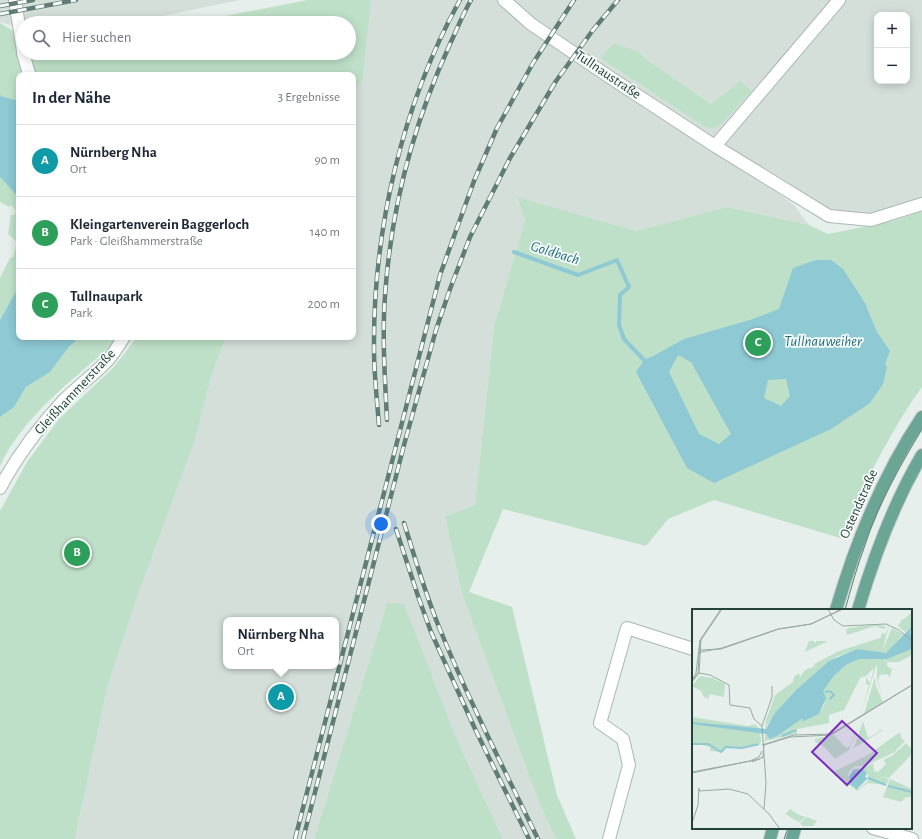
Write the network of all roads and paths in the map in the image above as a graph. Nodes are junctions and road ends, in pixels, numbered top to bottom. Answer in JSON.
{"nodes":[{"id":1,"x":15,"y":0,"type":"edge"},
{"id":2,"x":504,"y":0,"type":"edge"},
{"id":3,"x":839,"y":0,"type":"edge"},
{"id":4,"x":18,"y":16,"type":"edge"},
{"id":5,"x":25,"y":60,"type":"edge"},
{"id":6,"x":28,"y":72,"type":"edge"},
{"id":7,"x":715,"y":146,"type":"junction"},
{"id":8,"x":922,"y":204,"type":"edge"},
{"id":9,"x":122,"y":340,"type":"edge"},
{"id":10,"x":922,"y":417,"type":"edge"},
{"id":11,"x":922,"y":455,"type":"edge"},
{"id":12,"x":0,"y":488,"type":"edge"},
{"id":13,"x":836,"y":609,"type":"edge"},
{"id":14,"x":858,"y":609,"type":"edge"},
{"id":15,"x":692,"y":649,"type":"edge"},
{"id":16,"x":773,"y":829,"type":"edge"},
{"id":17,"x":795,"y":829,"type":"edge"},
{"id":18,"x":877,"y":829,"type":"edge"},
{"id":19,"x":609,"y":839,"type":"edge"},
{"id":20,"x":770,"y":839,"type":"edge"},
{"id":21,"x":792,"y":839,"type":"edge"},
{"id":22,"x":912,"y":839,"type":"edge"}],
"edges":[{"from":1,"to":4,"type":"street"},
{"from":2,"to":7,"type":"street","name":"Tullnaustraße"},
{"from":3,"to":7,"type":"street"},
{"from":5,"to":6,"type":"street"},
{"from":7,"to":8,"type":"street","name":"Tullnaustraße"},
{"from":9,"to":12,"type":"street","name":"Gleißhammerstraße"},
{"from":10,"to":13,"type":"main road","name":"Ostendstraße"},
{"from":11,"to":14,"type":"main road"},
{"from":15,"to":19,"type":"street"},
{"from":16,"to":20,"type":"main road"},
{"from":17,"to":21,"type":"main road"},
{"from":18,"to":22,"type":"street"}]}
